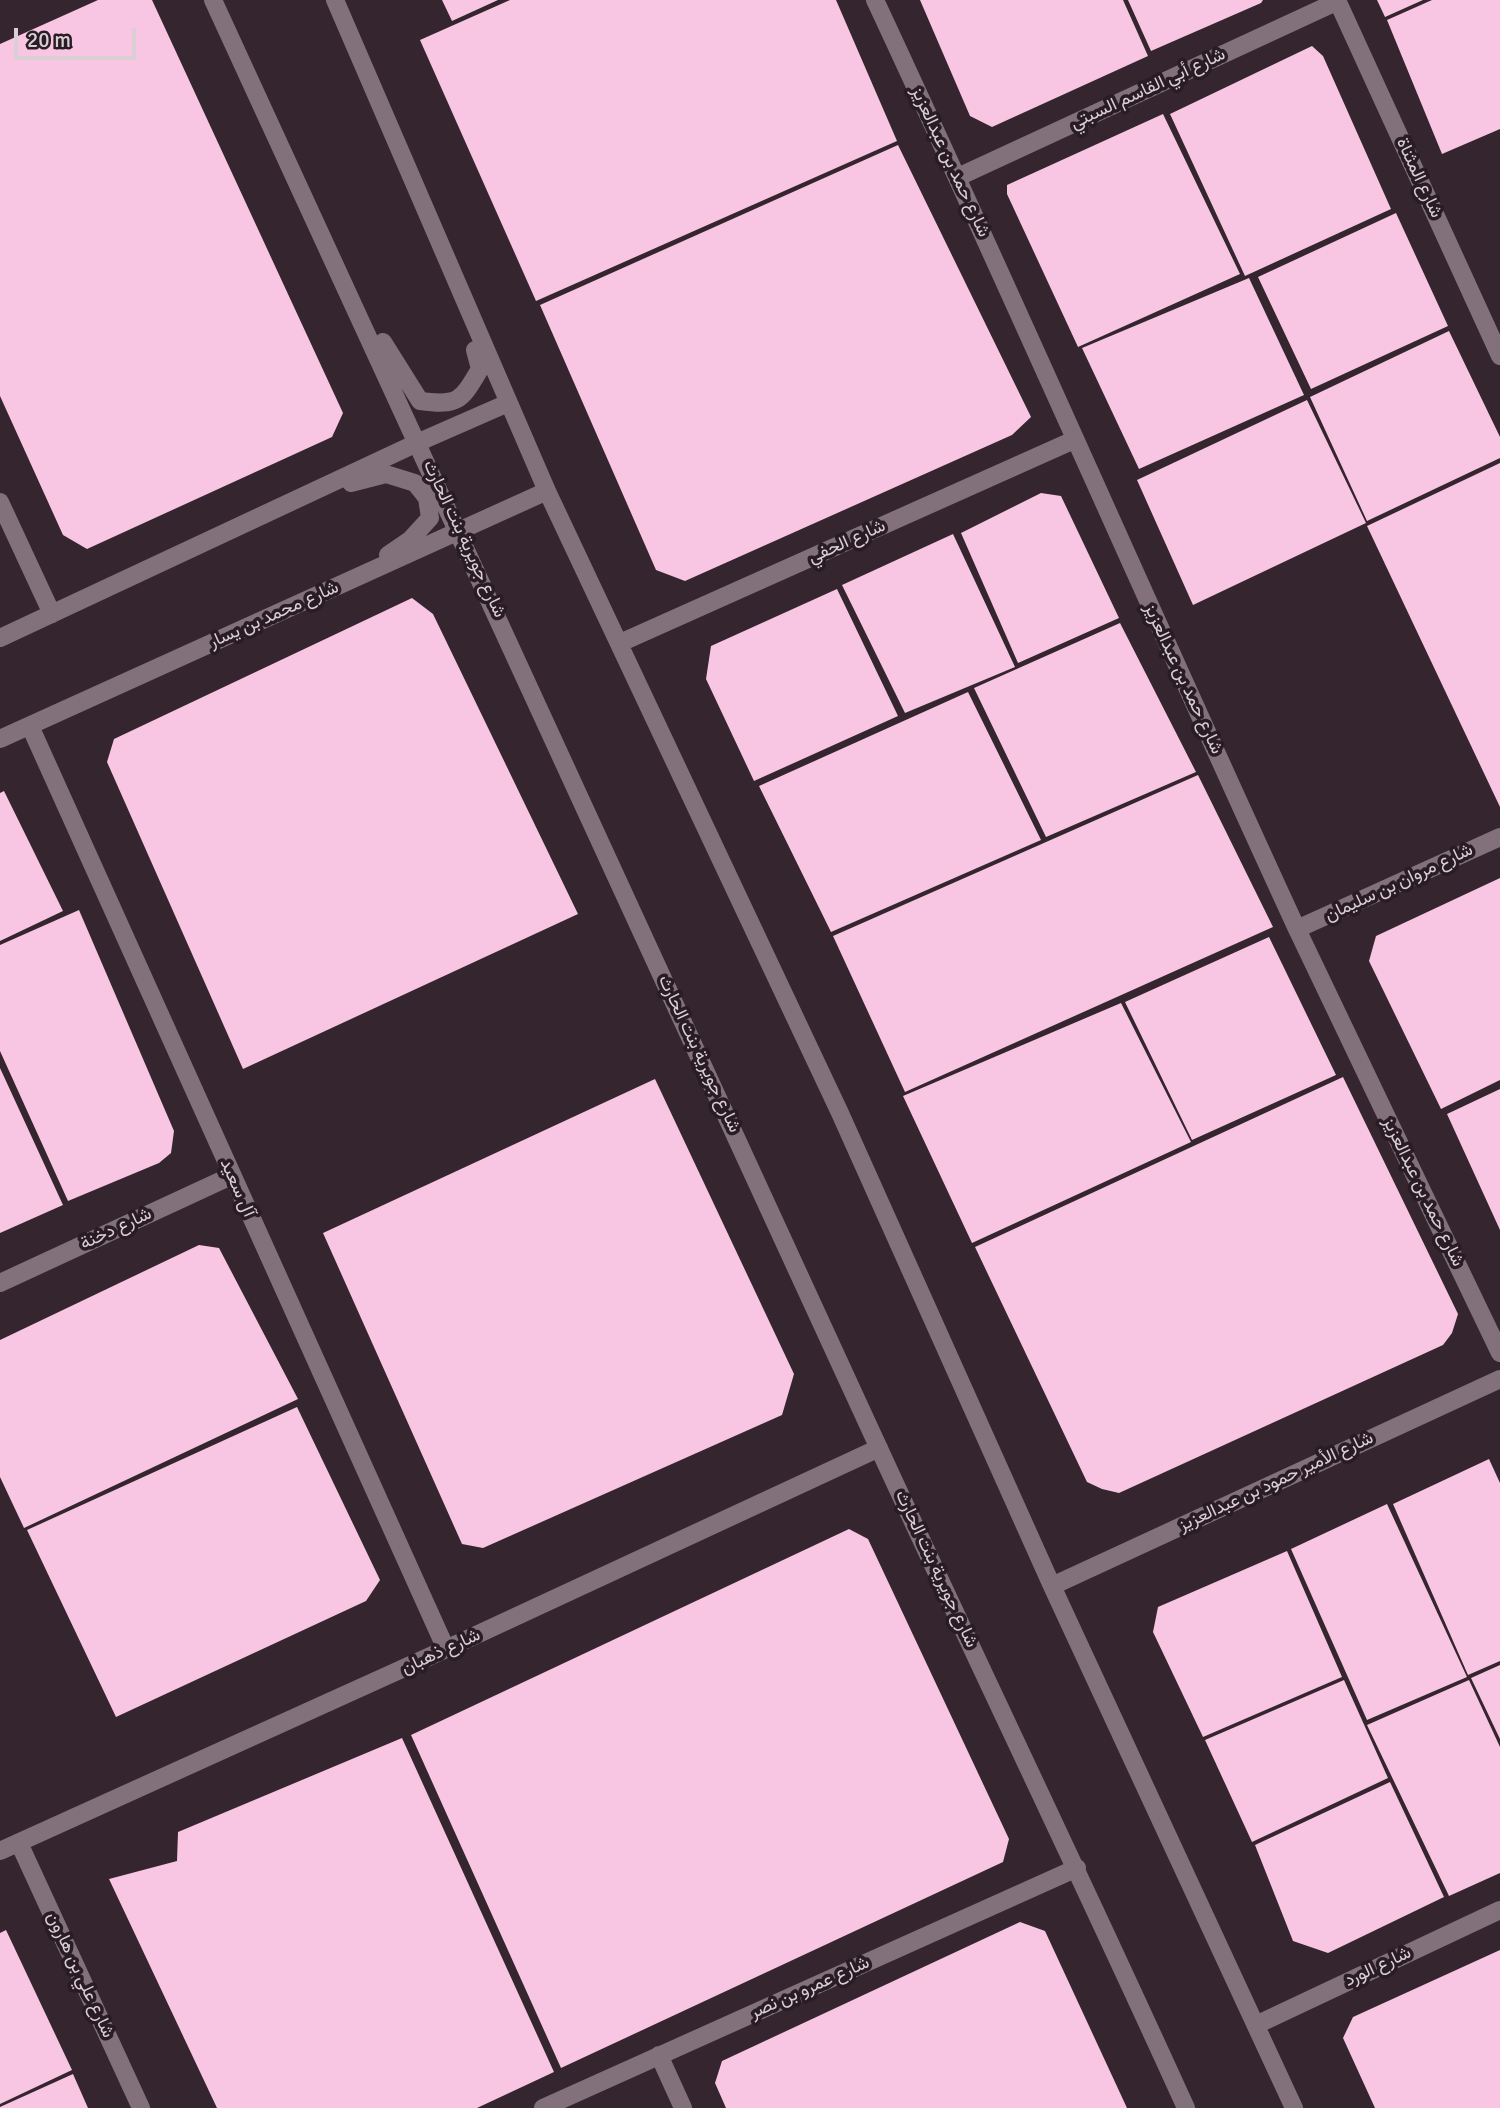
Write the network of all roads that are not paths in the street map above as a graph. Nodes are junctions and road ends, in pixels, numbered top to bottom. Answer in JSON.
{"nodes":[{"id":1,"x":213,"y":0,"type":"edge"},
{"id":2,"x":335,"y":0,"type":"edge"},
{"id":3,"x":875,"y":0,"type":"edge"},
{"id":4,"x":1337,"y":0,"type":"edge"},
{"id":5,"x":958,"y":177,"type":"junction"},
{"id":6,"x":437,"y":237,"type":"junction"},
{"id":7,"x":345,"y":283,"type":"junction"},
{"id":8,"x":1500,"y":356,"type":"edge"},
{"id":9,"x":508,"y":403,"type":"junction"},
{"id":10,"x":1074,"y":440,"type":"junction"},
{"id":11,"x":419,"y":442,"type":"junction"},
{"id":12,"x":547,"y":491,"type":"junction"},
{"id":13,"x":306,"y":495,"type":"junction"},
{"id":14,"x":0,"y":502,"type":"edge"},
{"id":15,"x":461,"y":531,"type":"junction"},
{"id":16,"x":347,"y":582,"type":"junction"},
{"id":17,"x":51,"y":614,"type":"junction"},
{"id":18,"x":0,"y":638,"type":"edge"},
{"id":19,"x":620,"y":643,"type":"junction"},
{"id":20,"x":30,"y":726,"type":"junction"},
{"id":21,"x":0,"y":740,"type":"edge"},
{"id":22,"x":1500,"y":837,"type":"edge"},
{"id":23,"x":1297,"y":929,"type":"junction"},
{"id":24,"x":231,"y":1176,"type":"junction"},
{"id":25,"x":0,"y":1283,"type":"edge"},
{"id":26,"x":1500,"y":1353,"type":"edge"},
{"id":27,"x":1500,"y":1378,"type":"edge"},
{"id":28,"x":879,"y":1448,"type":"junction"},
{"id":29,"x":1052,"y":1586,"type":"junction"},
{"id":30,"x":446,"y":1650,"type":"junction"},
{"id":31,"x":19,"y":1843,"type":"junction"},
{"id":32,"x":0,"y":1851,"type":"edge"},
{"id":33,"x":1077,"y":1868,"type":"junction"},
{"id":34,"x":1500,"y":1910,"type":"edge"},
{"id":35,"x":1256,"y":2025,"type":"junction"},
{"id":36,"x":659,"y":2055,"type":"junction"},
{"id":37,"x":141,"y":2108,"type":"edge"},
{"id":38,"x":543,"y":2108,"type":"edge"},
{"id":39,"x":683,"y":2108,"type":"edge"},
{"id":40,"x":1186,"y":2108,"type":"edge"},
{"id":41,"x":1294,"y":2108,"type":"edge"}],
"edges":[{"from":1,"to":7,"type":"street","name":"شارع جويرية بنت الحارث"},
{"from":2,"to":6,"type":"street"},
{"from":3,"to":5,"type":"street","name":"شارع حمد بن عبدالعزيز"},
{"from":4,"to":5,"type":"street","name":"شارع أبي القاسم السبتي"},
{"from":4,"to":8,"type":"street","name":"شارع المثناة"},
{"from":5,"to":10,"type":"street","name":"شارع حمد بن عبدالعزيز"},
{"from":6,"to":7,"type":"street"},
{"from":6,"to":9,"type":"street"},
{"from":7,"to":11,"type":"street","name":"شارع جويرية بنت الحارث"},
{"from":9,"to":11,"type":"street"},
{"from":9,"to":12,"type":"street"},
{"from":10,"to":19,"type":"street","name":"شارع الحفي"},
{"from":10,"to":23,"type":"street","name":"شارع حمد بن عبدالعزيز"},
{"from":11,"to":13,"type":"street"},
{"from":11,"to":15,"type":"street","name":"شارع جويرية بنت الحارث"},
{"from":12,"to":15,"type":"street","name":"شارع محمد بن يسار"},
{"from":12,"to":19,"type":"street"},
{"from":13,"to":16,"type":"street"},
{"from":13,"to":17,"type":"street"},
{"from":14,"to":17,"type":"street"},
{"from":15,"to":16,"type":"street","name":"شارع محمد بن يسار"},
{"from":15,"to":28,"type":"street","name":"شارع جويرية بنت الحارث"},
{"from":16,"to":20,"type":"street","name":"شارع محمد بن يسار"},
{"from":17,"to":18,"type":"street"},
{"from":19,"to":29,"type":"street"},
{"from":20,"to":21,"type":"street","name":"شارع محمد بن يسار"},
{"from":20,"to":24,"type":"street","name":"آل سعيد"},
{"from":22,"to":23,"type":"street","name":"شارع مروان بن سليمان"},
{"from":23,"to":26,"type":"street","name":"شارع حمد بن عبدالعزيز"},
{"from":24,"to":25,"type":"street","name":"شارع دخنة"},
{"from":24,"to":30,"type":"street","name":"آل سعيد"},
{"from":27,"to":29,"type":"street","name":"شارع الأمير حمود بن عبدالعزيز"},
{"from":28,"to":30,"type":"street","name":"شارع ذهبان"},
{"from":28,"to":33,"type":"street","name":"شارع جويرية بنت الحارث"},
{"from":29,"to":35,"type":"street"},
{"from":30,"to":31,"type":"street","name":"شارع ذهبان"},
{"from":31,"to":32,"type":"street","name":"شارع ذهبان"},
{"from":31,"to":37,"type":"street","name":"شارع علي بن هارون"},
{"from":33,"to":36,"type":"street","name":"شارع عمرو بن نصر"},
{"from":33,"to":40,"type":"street","name":"شارع جويرية بنت الحارث"},
{"from":34,"to":35,"type":"street","name":"شارع الورد"},
{"from":35,"to":41,"type":"street"},
{"from":36,"to":38,"type":"street","name":"شارع عمرو بن نصر"},
{"from":36,"to":39,"type":"street"}]}
